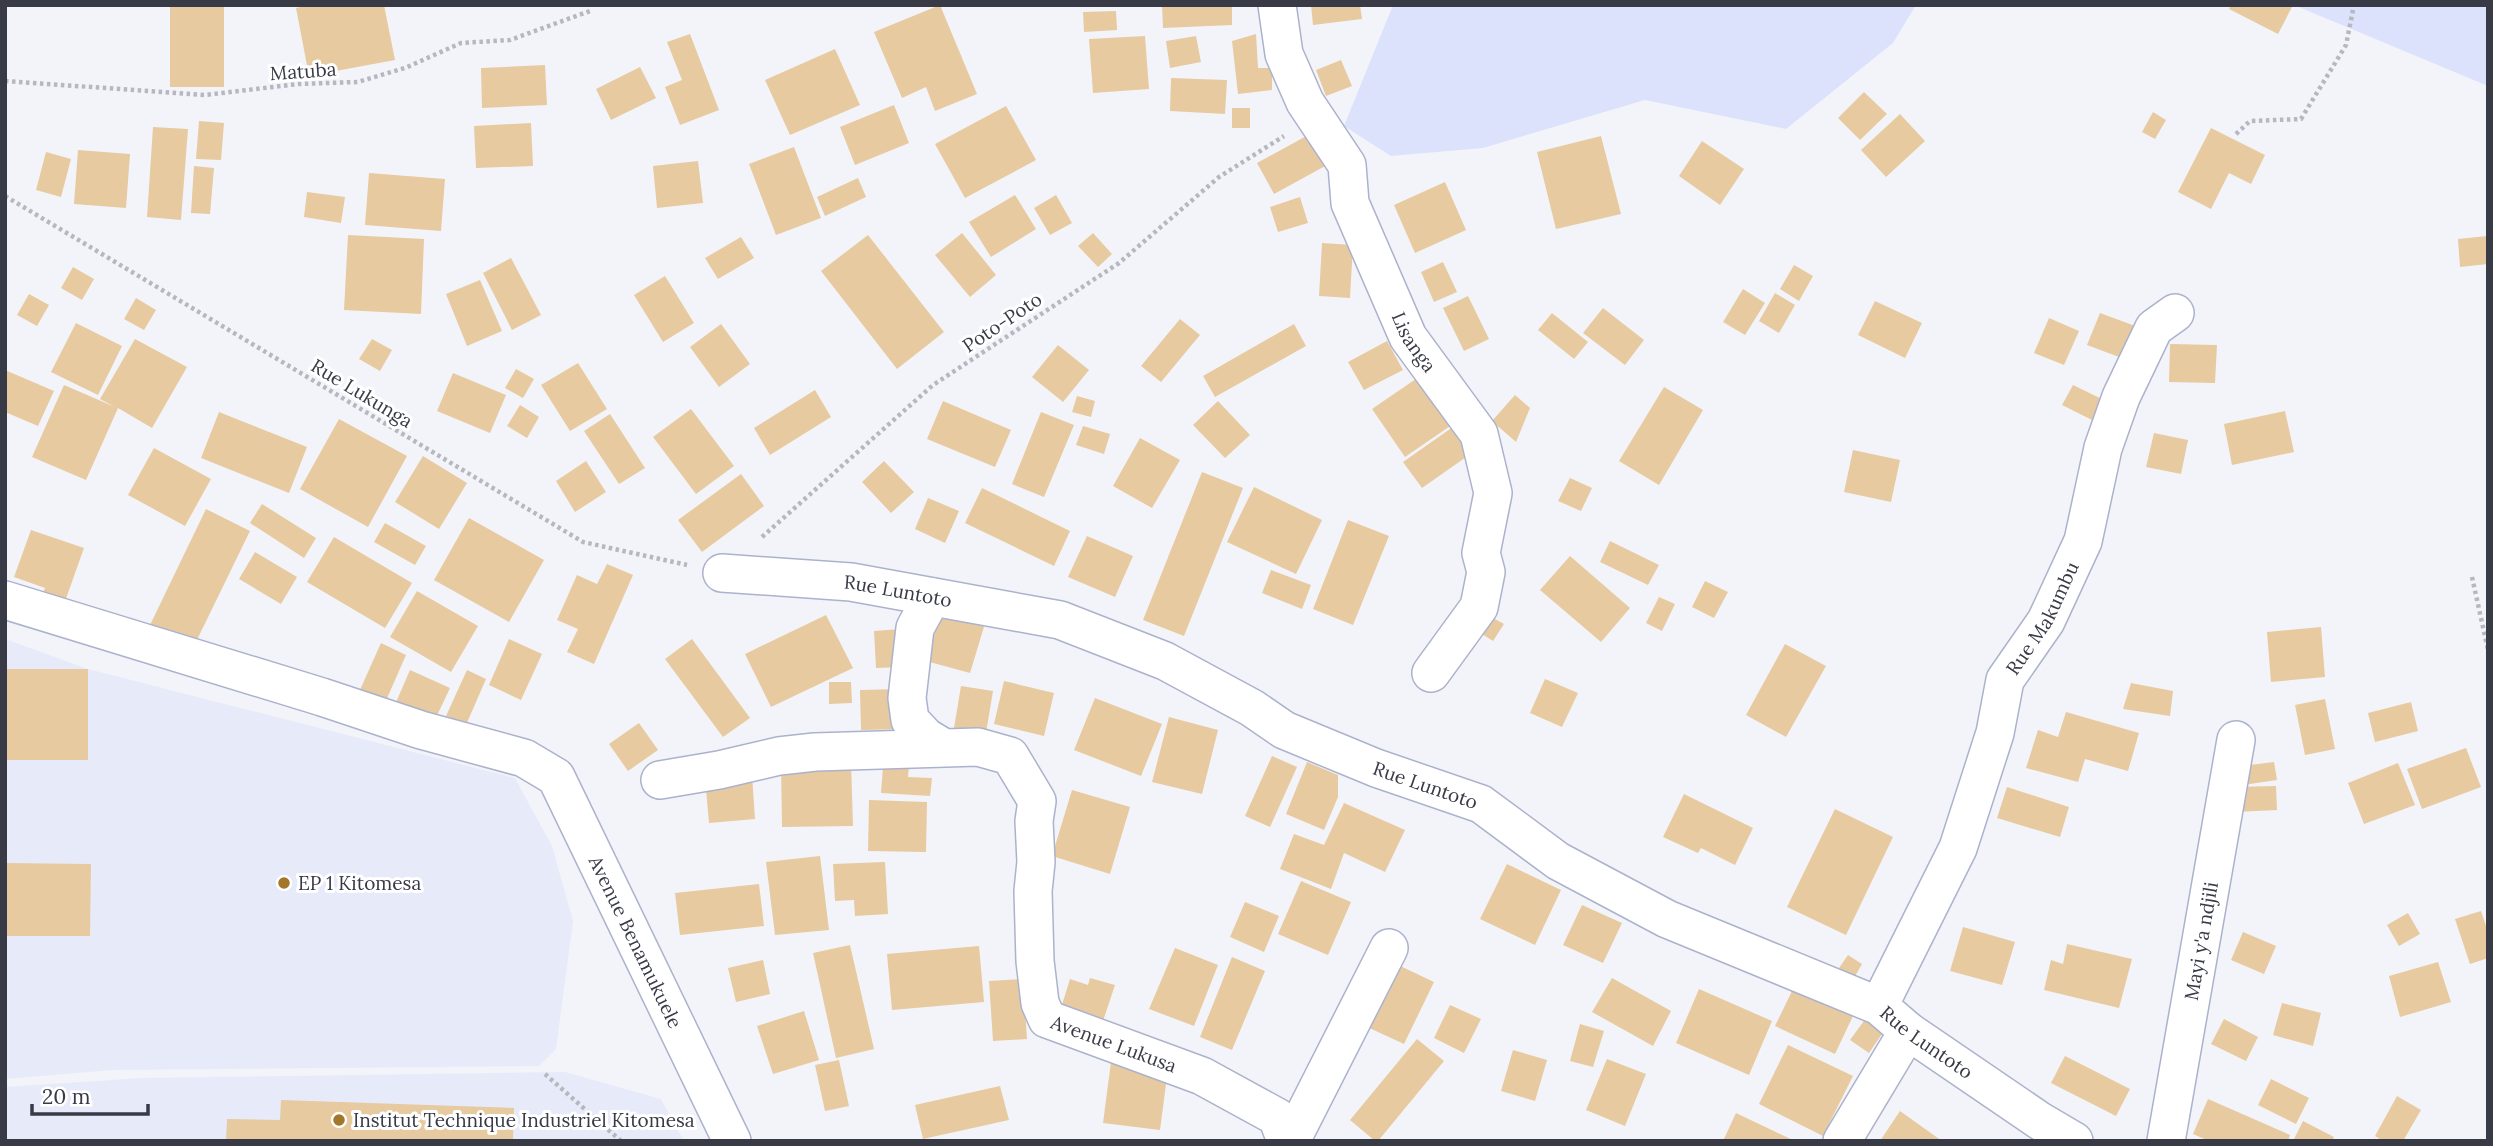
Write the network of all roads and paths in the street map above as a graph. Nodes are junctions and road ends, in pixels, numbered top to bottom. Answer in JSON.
{"nodes":[{"id":1,"x":1277,"y":5,"type":"edge"},
{"id":2,"x":2354,"y":5,"type":"edge"},
{"id":3,"x":590,"y":11,"type":"dead end"},
{"id":4,"x":5,"y":81,"type":"edge"},
{"id":5,"x":1314,"y":117,"type":"junction"},
{"id":6,"x":2236,"y":134,"type":"dead end"},
{"id":7,"x":5,"y":196,"type":"edge"},
{"id":8,"x":2175,"y":313,"type":"dead end"},
{"id":9,"x":722,"y":573,"type":"junction"},
{"id":10,"x":2472,"y":577,"type":"dead end"},
{"id":11,"x":932,"y":597,"type":"junction"},
{"id":12,"x":5,"y":600,"type":"edge"},
{"id":13,"x":2488,"y":650,"type":"edge"},
{"id":14,"x":1431,"y":673,"type":"dead end"},
{"id":15,"x":2236,"y":740,"type":"dead end"},
{"id":16,"x":941,"y":746,"type":"junction"},
{"id":17,"x":660,"y":780,"type":"dead end"},
{"id":18,"x":1389,"y":948,"type":"dead end"},
{"id":19,"x":1879,"y":1006,"type":"junction"},
{"id":20,"x":1908,"y":1031,"type":"junction"},
{"id":21,"x":545,"y":1074,"type":"dead end"},
{"id":22,"x":1280,"y":1135,"type":"edge"},
{"id":23,"x":621,"y":1141,"type":"edge"},
{"id":24,"x":732,"y":1141,"type":"edge"},
{"id":25,"x":1842,"y":1141,"type":"edge"},
{"id":26,"x":2074,"y":1141,"type":"edge"},
{"id":27,"x":2166,"y":1141,"type":"edge"}],
"edges":[{"from":1,"to":5,"type":"street","name":"Lisanga"},
{"from":2,"to":6,"type":"path"},
{"from":3,"to":4,"type":"path","name":"Matuba"},
{"from":5,"to":9,"type":"path","name":"Poto-Poto"},
{"from":5,"to":14,"type":"street","name":"Lisanga"},
{"from":7,"to":9,"type":"path","name":"Rue Lukunga"},
{"from":8,"to":19,"type":"street","name":"Rue Makumbu"},
{"from":9,"to":11,"type":"street","name":"Rue Luntoto"},
{"from":10,"to":13,"type":"path"},
{"from":11,"to":16,"type":"street"},
{"from":11,"to":19,"type":"street","name":"Rue Luntoto"},
{"from":12,"to":24,"type":"street","name":"Avenue Benamukuele"},
{"from":15,"to":27,"type":"street","name":"Mayi y'a ndjili"},
{"from":16,"to":17,"type":"street"},
{"from":16,"to":22,"type":"street","name":"Avenue Lukusa"},
{"from":18,"to":22,"type":"street"},
{"from":19,"to":20,"type":"street","name":"Rue Luntoto"},
{"from":20,"to":25,"type":"street"},
{"from":20,"to":26,"type":"street","name":"Rue Luntoto"},
{"from":21,"to":23,"type":"path"}]}
